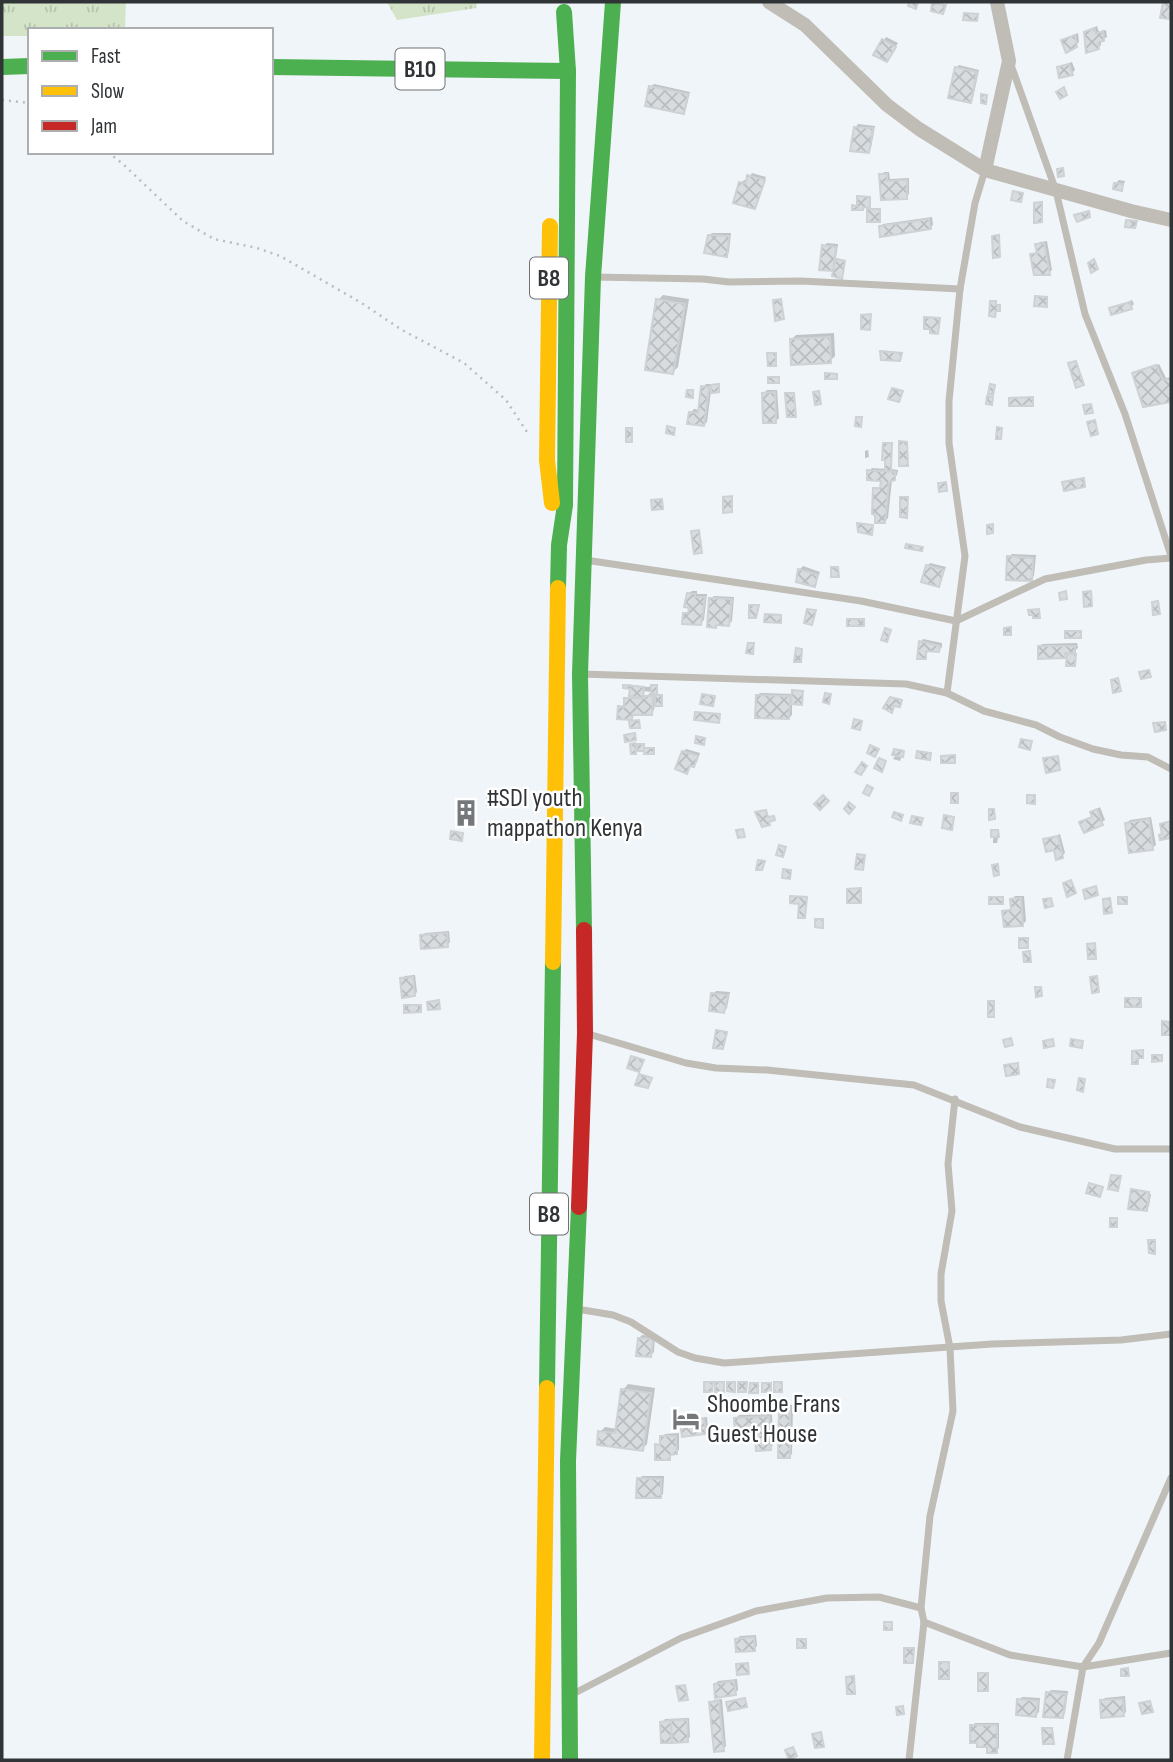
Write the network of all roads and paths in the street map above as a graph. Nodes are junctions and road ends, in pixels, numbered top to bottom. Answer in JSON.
{"nodes":[{"id":1,"x":613,"y":2,"type":"edge"},
{"id":2,"x":769,"y":2,"type":"edge"},
{"id":3,"x":997,"y":2,"type":"edge"},
{"id":4,"x":564,"y":7,"type":"edge"},
{"id":5,"x":1009,"y":61,"type":"junction"},
{"id":6,"x":28,"y":66,"type":"edge"},
{"id":7,"x":2,"y":67,"type":"edge"},
{"id":8,"x":273,"y":67,"type":"edge"},
{"id":9,"x":560,"y":71,"type":"junction"},
{"id":10,"x":2,"y":100,"type":"edge"},
{"id":11,"x":28,"y":103,"type":"edge"},
{"id":12,"x":551,"y":138,"type":"dead end"},
{"id":13,"x":110,"y":154,"type":"edge"},
{"id":14,"x":985,"y":170,"type":"junction"},
{"id":15,"x":1056,"y":191,"type":"junction"},
{"id":16,"x":550,"y":206,"type":"dead end"},
{"id":17,"x":1171,"y":220,"type":"edge"},
{"id":18,"x":593,"y":277,"type":"junction"},
{"id":19,"x":960,"y":289,"type":"junction"},
{"id":20,"x":529,"y":435,"type":"dead end"},
{"id":21,"x":559,"y":545,"type":"junction"},
{"id":22,"x":1171,"y":557,"type":"edge"},
{"id":23,"x":584,"y":559,"type":"junction"},
{"id":24,"x":956,"y":621,"type":"junction"},
{"id":25,"x":580,"y":674,"type":"junction"},
{"id":26,"x":947,"y":693,"type":"junction"},
{"id":27,"x":1171,"y":769,"type":"edge"},
{"id":28,"x":584,"y":1033,"type":"junction"},
{"id":29,"x":955,"y":1099,"type":"junction"},
{"id":30,"x":1171,"y":1149,"type":"edge"},
{"id":31,"x":576,"y":1309,"type":"junction"},
{"id":32,"x":1171,"y":1335,"type":"edge"},
{"id":33,"x":950,"y":1348,"type":"junction"},
{"id":34,"x":1171,"y":1478,"type":"edge"},
{"id":35,"x":921,"y":1608,"type":"junction"},
{"id":36,"x":924,"y":1622,"type":"junction"},
{"id":37,"x":1171,"y":1653,"type":"edge"},
{"id":38,"x":1083,"y":1667,"type":"junction"},
{"id":39,"x":570,"y":1695,"type":"junction"},
{"id":40,"x":542,"y":1760,"type":"edge"},
{"id":41,"x":570,"y":1760,"type":"edge"},
{"id":42,"x":909,"y":1760,"type":"edge"},
{"id":43,"x":1067,"y":1760,"type":"edge"}],
"edges":[{"from":1,"to":18,"type":"main road"},
{"from":2,"to":14,"type":"street"},
{"from":3,"to":5,"type":"street"},
{"from":4,"to":9,"type":"main road","number":"B8"},
{"from":5,"to":14,"type":"street"},
{"from":5,"to":15,"type":"lane"},
{"from":6,"to":7,"type":"main road"},
{"from":8,"to":9,"type":"main road","number":"B10"},
{"from":9,"to":12,"type":"main road","number":"B8"},
{"from":9,"to":21,"type":"main road","number":"B8"},
{"from":10,"to":11,"type":"path"},
{"from":13,"to":20,"type":"path"},
{"from":14,"to":15,"type":"street"},
{"from":14,"to":19,"type":"lane"},
{"from":15,"to":17,"type":"street"},
{"from":15,"to":22,"type":"lane"},
{"from":16,"to":21,"type":"main road","number":"B8"},
{"from":18,"to":19,"type":"lane"},
{"from":18,"to":23,"type":"main road"},
{"from":19,"to":24,"type":"lane"},
{"from":21,"to":40,"type":"main road","number":"B8"},
{"from":22,"to":24,"type":"lane"},
{"from":23,"to":24,"type":"lane"},
{"from":23,"to":25,"type":"main road"},
{"from":24,"to":26,"type":"lane"},
{"from":25,"to":26,"type":"lane"},
{"from":25,"to":28,"type":"main road"},
{"from":26,"to":27,"type":"lane"},
{"from":28,"to":29,"type":"lane"},
{"from":28,"to":31,"type":"main road"},
{"from":29,"to":30,"type":"lane"},
{"from":29,"to":33,"type":"lane"},
{"from":31,"to":33,"type":"lane"},
{"from":31,"to":39,"type":"main road"},
{"from":32,"to":33,"type":"lane"},
{"from":33,"to":35,"type":"lane"},
{"from":34,"to":38,"type":"lane"},
{"from":35,"to":36,"type":"lane"},
{"from":35,"to":39,"type":"lane"},
{"from":36,"to":38,"type":"lane"},
{"from":36,"to":42,"type":"lane"},
{"from":37,"to":38,"type":"lane"},
{"from":38,"to":43,"type":"lane"},
{"from":39,"to":41,"type":"main road"}]}
